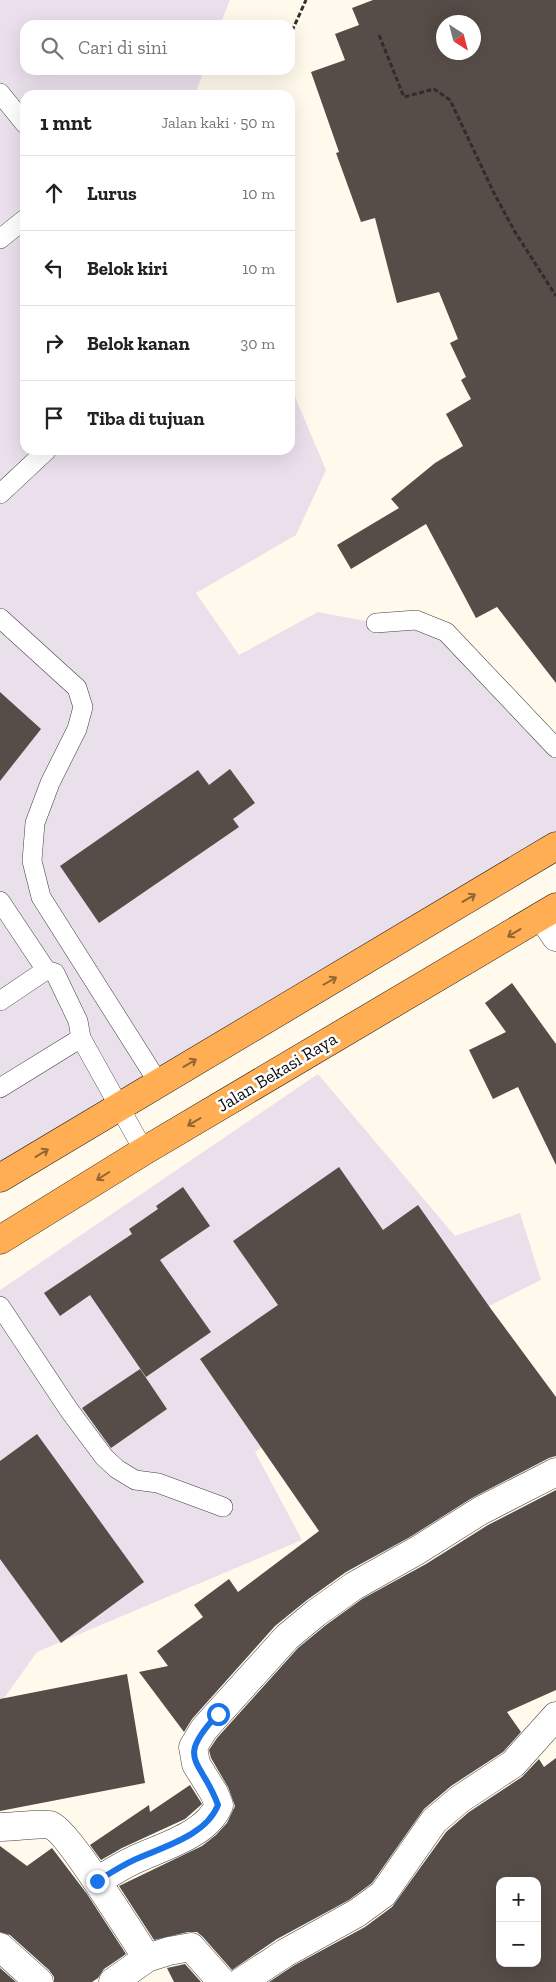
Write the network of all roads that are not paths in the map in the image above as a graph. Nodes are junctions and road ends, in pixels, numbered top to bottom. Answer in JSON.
{"nodes":[{"id":1,"x":0,"y":94,"type":"edge"},
{"id":2,"x":20,"y":118,"type":"edge"},
{"id":3,"x":20,"y":223,"type":"edge"},
{"id":4,"x":0,"y":239,"type":"edge"},
{"id":5,"x":42,"y":455,"type":"edge"},
{"id":6,"x":0,"y":494,"type":"edge"},
{"id":7,"x":0,"y":618,"type":"edge"},
{"id":8,"x":376,"y":624,"type":"dead end"},
{"id":9,"x":556,"y":748,"type":"edge"},
{"id":10,"x":556,"y":846,"type":"edge"},
{"id":11,"x":0,"y":901,"type":"edge"},
{"id":12,"x":551,"y":920,"type":"edge"},
{"id":13,"x":46,"y":970,"type":"junction"},
{"id":14,"x":0,"y":1001,"type":"edge"},
{"id":15,"x":80,"y":1038,"type":"junction"},
{"id":16,"x":158,"y":1082,"type":"junction"},
{"id":17,"x":0,"y":1088,"type":"edge"},
{"id":18,"x":118,"y":1107,"type":"junction"},
{"id":19,"x":144,"y":1151,"type":"junction"},
{"id":20,"x":0,"y":1178,"type":"edge"},
{"id":21,"x":0,"y":1240,"type":"edge"},
{"id":22,"x":0,"y":1306,"type":"edge"},
{"id":23,"x":556,"y":1472,"type":"edge"},
{"id":24,"x":223,"y":1507,"type":"dead end"},
{"id":25,"x":556,"y":1716,"type":"edge"},
{"id":26,"x":0,"y":1827,"type":"edge"},
{"id":27,"x":97,"y":1881,"type":"junction"},
{"id":28,"x":0,"y":1947,"type":"edge"},
{"id":29,"x":147,"y":1958,"type":"junction"},
{"id":30,"x":39,"y":1982,"type":"edge"},
{"id":31,"x":113,"y":1982,"type":"edge"},
{"id":32,"x":222,"y":1982,"type":"edge"},
{"id":33,"x":241,"y":1982,"type":"edge"}],
"edges":[{"from":1,"to":2,"type":"lane"},
{"from":3,"to":4,"type":"lane"},
{"from":5,"to":6,"type":"lane"},
{"from":7,"to":16,"type":"lane"},
{"from":8,"to":9,"type":"lane"},
{"from":16,"to":10,"type":"highway","one_way":true},
{"from":11,"to":13,"type":"lane"},
{"from":12,"to":19,"type":"highway","name":"Jalan Bekasi Raya","one_way":true},
{"from":13,"to":14,"type":"lane"},
{"from":13,"to":15,"type":"lane"},
{"from":15,"to":17,"type":"lane"},
{"from":15,"to":18,"type":"lane"},
{"from":16,"to":18,"type":"highway"},
{"from":18,"to":19,"type":"lane"},
{"from":20,"to":18,"type":"highway","one_way":true},
{"from":19,"to":21,"type":"highway","name":"Jalan Bekasi Raya","one_way":true},
{"from":22,"to":24,"type":"lane"},
{"from":23,"to":27,"type":"street"},
{"from":25,"to":33,"type":"street"},
{"from":26,"to":27,"type":"street"},
{"from":27,"to":29,"type":"street"},
{"from":28,"to":30,"type":"street"},
{"from":29,"to":31,"type":"street"},
{"from":29,"to":32,"type":"street"}]}
